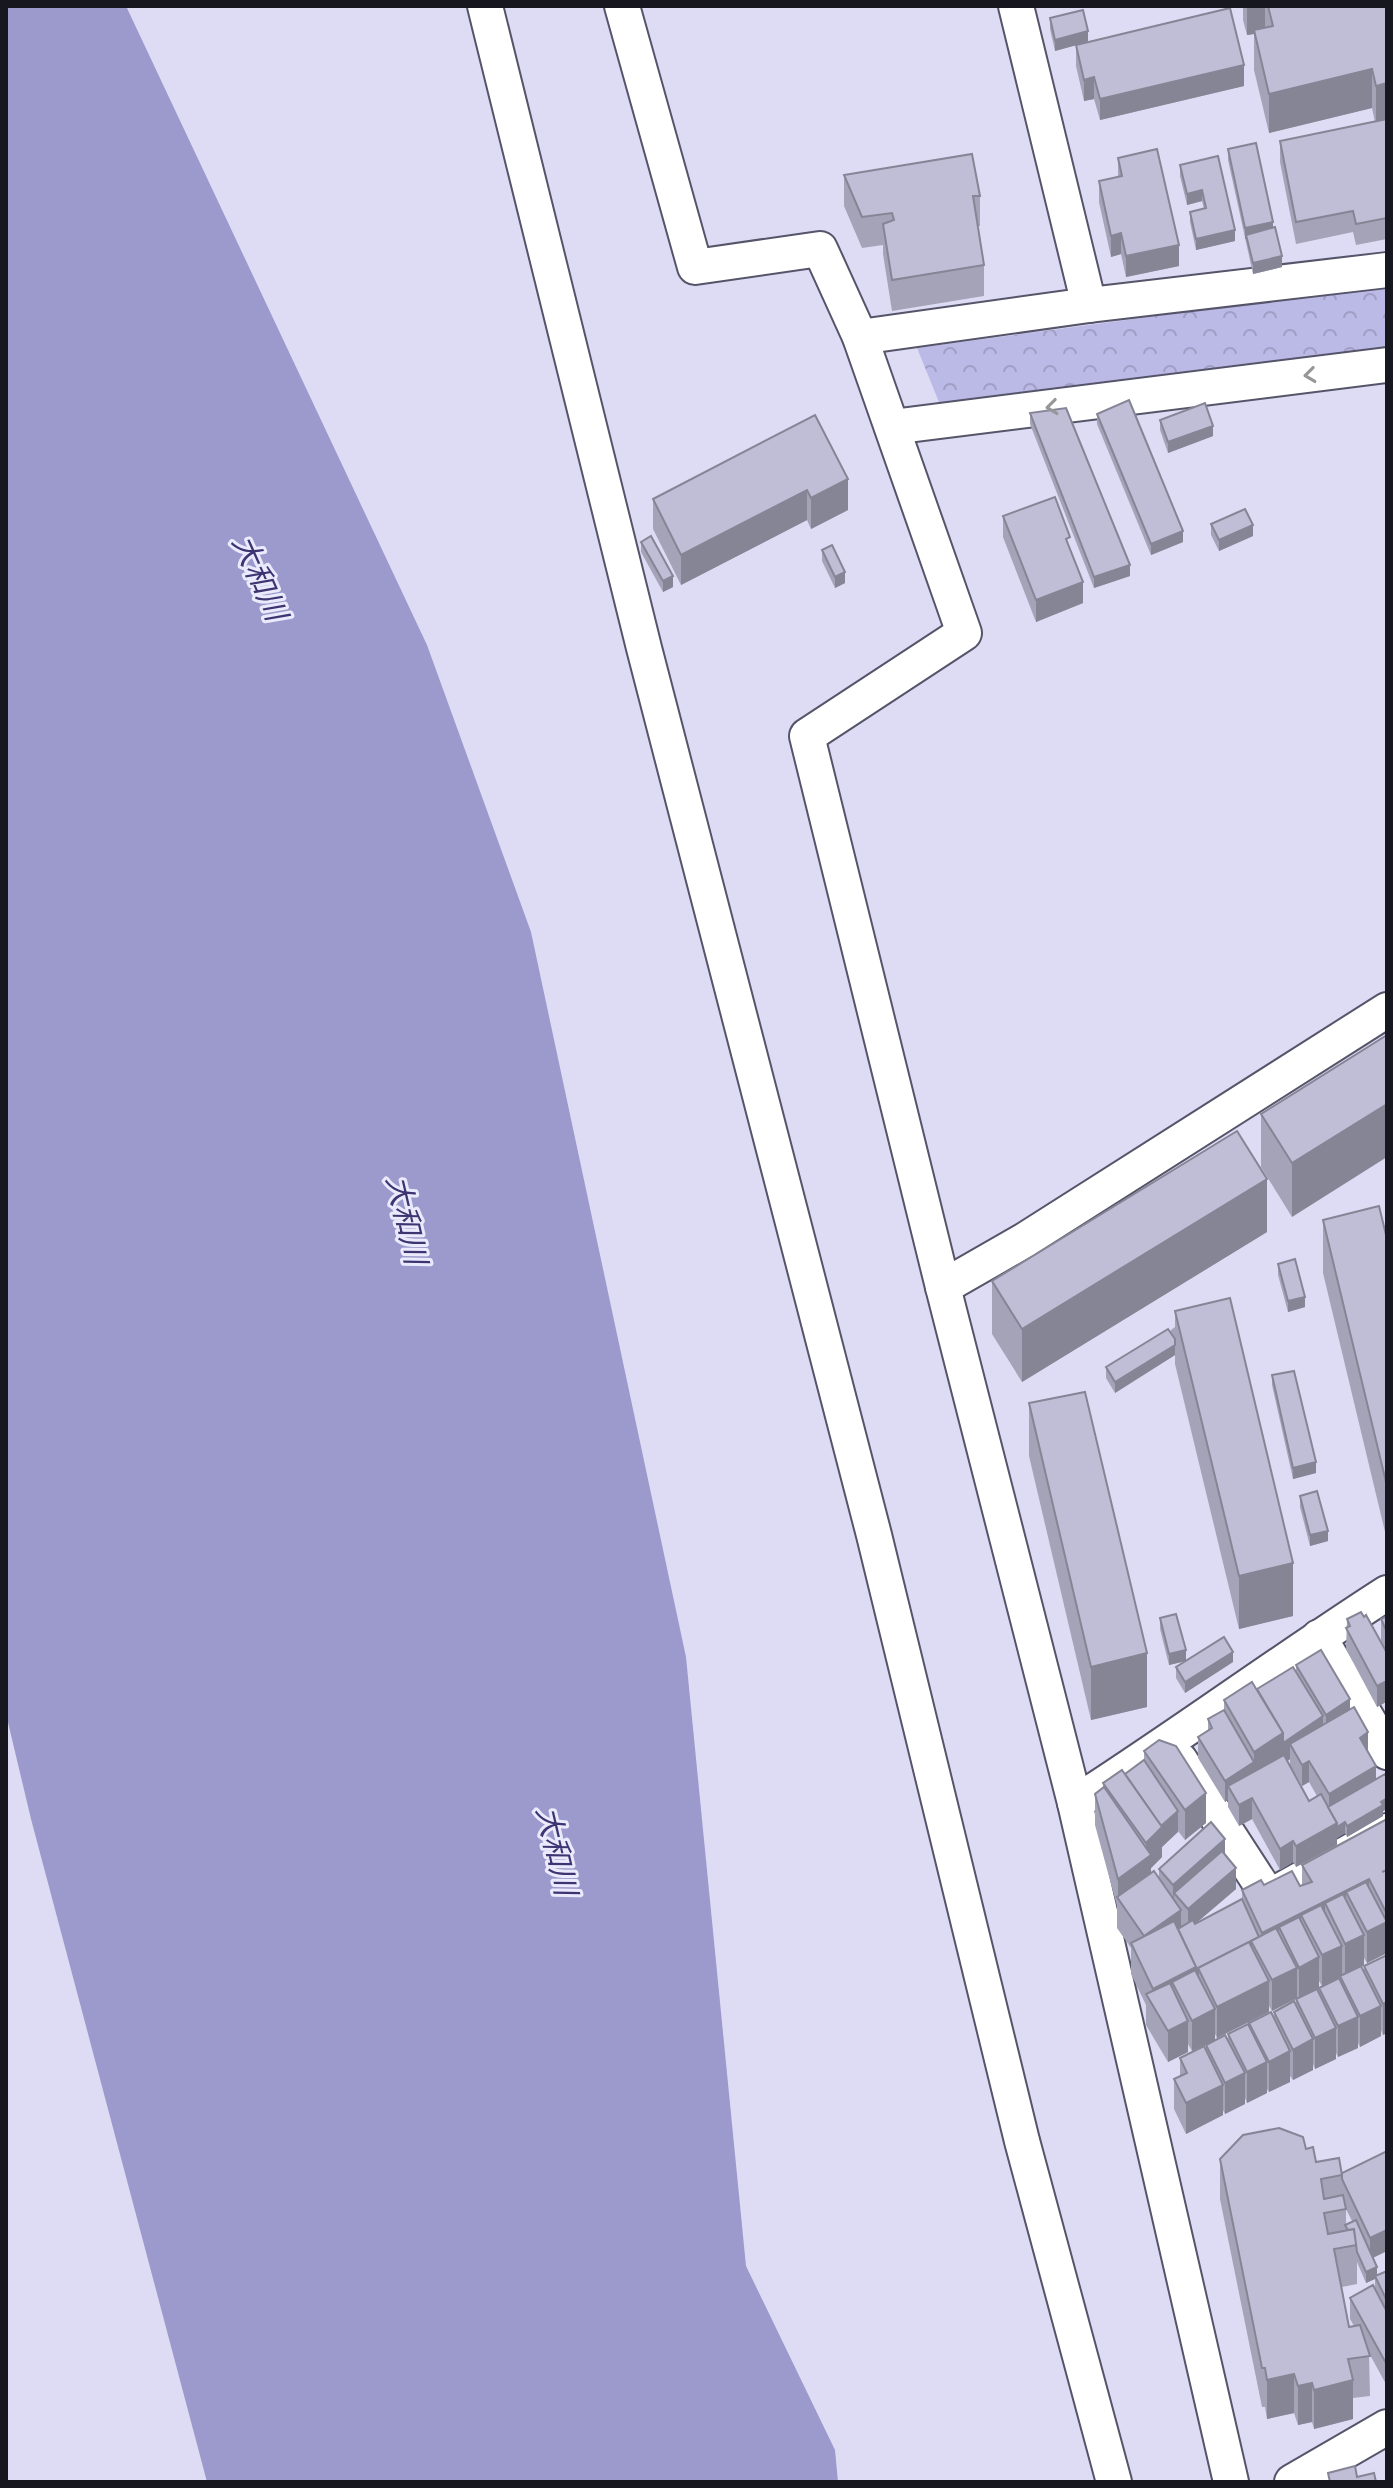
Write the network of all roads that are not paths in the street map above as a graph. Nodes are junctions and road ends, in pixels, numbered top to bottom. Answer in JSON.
{"nodes":[{"id":1,"x":485,"y":6,"type":"edge"},
{"id":2,"x":622,"y":6,"type":"edge"},
{"id":3,"x":1016,"y":6,"type":"edge"},
{"id":4,"x":1387,"y":270,"type":"edge"},
{"id":5,"x":1089,"y":305,"type":"junction"},
{"id":6,"x":860,"y":337,"type":"junction"},
{"id":7,"x":1387,"y":365,"type":"edge"},
{"id":8,"x":892,"y":427,"type":"junction"},
{"id":9,"x":1387,"y":1010,"type":"edge"},
{"id":10,"x":943,"y":1287,"type":"junction"},
{"id":11,"x":1387,"y":1593,"type":"edge"},
{"id":12,"x":1319,"y":1637,"type":"junction"},
{"id":13,"x":1169,"y":1743,"type":"junction"},
{"id":14,"x":1387,"y":1752,"type":"edge"},
{"id":15,"x":1075,"y":1803,"type":"junction"},
{"id":16,"x":1387,"y":1831,"type":"edge"},
{"id":17,"x":1387,"y":2427,"type":"edge"},
{"id":18,"x":1114,"y":2482,"type":"edge"},
{"id":19,"x":1231,"y":2482,"type":"edge"},
{"id":20,"x":1292,"y":2482,"type":"edge"}],
"edges":[{"from":1,"to":18,"type":"street"},
{"from":2,"to":6,"type":"street"},
{"from":3,"to":5,"type":"street"},
{"from":4,"to":5,"type":"street"},
{"from":5,"to":6,"type":"street"},
{"from":6,"to":8,"type":"street"},
{"from":7,"to":8,"type":"street","one_way":true},
{"from":8,"to":10,"type":"street"},
{"from":9,"to":10,"type":"street"},
{"from":10,"to":15,"type":"street"},
{"from":11,"to":12,"type":"street"},
{"from":12,"to":13,"type":"street"},
{"from":12,"to":14,"type":"street"},
{"from":13,"to":15,"type":"street"},
{"from":13,"to":16,"type":"street"},
{"from":15,"to":19,"type":"street"},
{"from":17,"to":20,"type":"street"}]}
